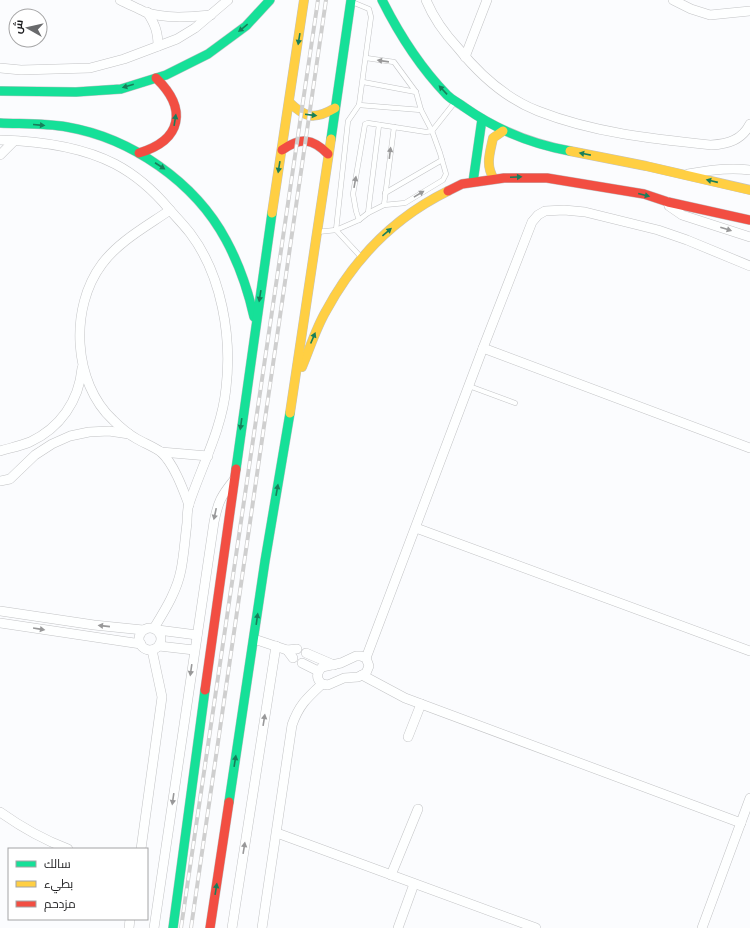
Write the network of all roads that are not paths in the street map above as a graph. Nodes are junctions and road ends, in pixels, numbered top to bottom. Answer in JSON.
{"nodes":[{"id":1,"x":120,"y":0,"type":"edge"},
{"id":2,"x":228,"y":0,"type":"edge"},
{"id":3,"x":270,"y":0,"type":"edge"},
{"id":4,"x":304,"y":0,"type":"edge"},
{"id":5,"x":382,"y":0,"type":"edge"},
{"id":6,"x":426,"y":0,"type":"edge"},
{"id":7,"x":486,"y":0,"type":"edge"},
{"id":8,"x":673,"y":0,"type":"edge"},
{"id":9,"x":350,"y":1,"type":"edge"},
{"id":10,"x":750,"y":11,"type":"edge"},
{"id":11,"x":147,"y":12,"type":"junction"},
{"id":12,"x":211,"y":15,"type":"junction"},
{"id":13,"x":187,"y":17,"type":"junction"},
{"id":14,"x":190,"y":31,"type":"junction"},
{"id":15,"x":158,"y":46,"type":"junction"},
{"id":16,"x":465,"y":57,"type":"junction"},
{"id":17,"x":366,"y":58,"type":"junction"},
{"id":18,"x":0,"y":68,"type":"edge"},
{"id":19,"x":156,"y":78,"type":"junction"},
{"id":20,"x":363,"y":82,"type":"junction"},
{"id":21,"x":0,"y":91,"type":"edge"},
{"id":22,"x":416,"y":92,"type":"junction"},
{"id":23,"x":455,"y":101,"type":"junction"},
{"id":24,"x":289,"y":102,"type":"junction"},
{"id":25,"x":359,"y":105,"type":"junction"},
{"id":26,"x":335,"y":108,"type":"junction"},
{"id":27,"x":421,"y":110,"type":"junction"},
{"id":28,"x":482,"y":119,"type":"junction"},
{"id":29,"x":0,"y":123,"type":"edge"},
{"id":30,"x":750,"y":124,"type":"edge"},
{"id":31,"x":379,"y":125,"type":"junction"},
{"id":32,"x":394,"y":127,"type":"junction"},
{"id":33,"x":503,"y":130,"type":"junction"},
{"id":34,"x":432,"y":131,"type":"junction"},
{"id":35,"x":0,"y":140,"type":"edge"},
{"id":36,"x":14,"y":141,"type":"junction"},
{"id":37,"x":282,"y":150,"type":"junction"},
{"id":38,"x":139,"y":153,"type":"junction"},
{"id":39,"x":328,"y":154,"type":"junction"},
{"id":40,"x":0,"y":155,"type":"edge"},
{"id":41,"x":442,"y":160,"type":"junction"},
{"id":42,"x":750,"y":170,"type":"edge"},
{"id":43,"x":686,"y":175,"type":"junction"},
{"id":44,"x":494,"y":179,"type":"junction"},
{"id":45,"x":473,"y":182,"type":"junction"},
{"id":46,"x":750,"y":190,"type":"edge"},
{"id":47,"x":385,"y":193,"type":"junction"},
{"id":48,"x":668,"y":202,"type":"junction"},
{"id":49,"x":384,"y":205,"type":"junction"},
{"id":50,"x":170,"y":210,"type":"junction"},
{"id":51,"x":368,"y":213,"type":"junction"},
{"id":52,"x":359,"y":220,"type":"junction"},
{"id":53,"x":750,"y":220,"type":"edge"},
{"id":54,"x":336,"y":230,"type":"junction"},
{"id":55,"x":317,"y":232,"type":"junction"},
{"id":56,"x":750,"y":237,"type":"edge"},
{"id":57,"x":362,"y":257,"type":"junction"},
{"id":58,"x":750,"y":266,"type":"edge"},
{"id":59,"x":256,"y":323,"type":"junction"},
{"id":60,"x":483,"y":348,"type":"junction"},
{"id":61,"x":82,"y":362,"type":"junction"},
{"id":62,"x":469,"y":386,"type":"junction"},
{"id":63,"x":294,"y":387,"type":"junction"},
{"id":64,"x":515,"y":403,"type":"dead end"},
{"id":65,"x":129,"y":434,"type":"junction"},
{"id":66,"x":750,"y":448,"type":"edge"},
{"id":67,"x":0,"y":451,"type":"edge"},
{"id":68,"x":161,"y":452,"type":"junction"},
{"id":69,"x":208,"y":456,"type":"junction"},
{"id":70,"x":234,"y":480,"type":"junction"},
{"id":71,"x":0,"y":481,"type":"edge"},
{"id":72,"x":189,"y":505,"type":"junction"},
{"id":73,"x":416,"y":528,"type":"junction"},
{"id":74,"x":0,"y":611,"type":"edge"},
{"id":75,"x":0,"y":623,"type":"edge"},
{"id":76,"x":156,"y":629,"type":"junction"},
{"id":77,"x":143,"y":630,"type":"junction"},
{"id":78,"x":197,"y":635,"type":"junction"},
{"id":79,"x":254,"y":639,"type":"junction"},
{"id":80,"x":141,"y":644,"type":"junction"},
{"id":81,"x":276,"y":646,"type":"junction"},
{"id":82,"x":156,"y":648,"type":"junction"},
{"id":83,"x":194,"y":650,"type":"junction"},
{"id":84,"x":287,"y":650,"type":"junction"},
{"id":85,"x":750,"y":651,"type":"edge"},
{"id":86,"x":366,"y":658,"type":"junction"},
{"id":87,"x":334,"y":665,"type":"junction"},
{"id":88,"x":318,"y":671,"type":"junction"},
{"id":89,"x":362,"y":675,"type":"junction"},
{"id":90,"x":322,"y":684,"type":"junction"},
{"id":91,"x":421,"y":704,"type":"junction"},
{"id":92,"x":408,"y":737,"type":"dead end"},
{"id":93,"x":750,"y":798,"type":"edge"},
{"id":94,"x":418,"y":809,"type":"dead end"},
{"id":95,"x":0,"y":812,"type":"edge"},
{"id":96,"x":741,"y":823,"type":"junction"},
{"id":97,"x":277,"y":833,"type":"junction"},
{"id":98,"x":66,"y":848,"type":"edge"},
{"id":99,"x":141,"y":848,"type":"edge"},
{"id":100,"x":391,"y":875,"type":"junction"},
{"id":101,"x":414,"y":884,"type":"junction"},
{"id":102,"x":213,"y":911,"type":"junction"},
{"id":103,"x":154,"y":928,"type":"edge"},
{"id":104,"x":173,"y":928,"type":"edge"},
{"id":105,"x":210,"y":928,"type":"edge"},
{"id":106,"x":219,"y":928,"type":"edge"},
{"id":107,"x":232,"y":928,"type":"edge"},
{"id":108,"x":262,"y":928,"type":"edge"},
{"id":109,"x":398,"y":928,"type":"edge"},
{"id":110,"x":536,"y":928,"type":"edge"},
{"id":111,"x":702,"y":928,"type":"edge"}],
"edges":[{"from":1,"to":11,"type":"street"},
{"from":2,"to":12,"type":"street"},
{"from":3,"to":19,"type":"main road","one_way":true},
{"from":4,"to":24,"type":"main road","one_way":true},
{"from":23,"to":5,"type":"main road","one_way":true},
{"from":6,"to":16,"type":"street"},
{"from":7,"to":16,"type":"street"},
{"from":8,"to":10,"type":"street"},
{"from":9,"to":17,"type":"lane"},
{"from":9,"to":26,"type":"main road"},
{"from":11,"to":13,"type":"street"},
{"from":11,"to":15,"type":"street"},
{"from":12,"to":13,"type":"street"},
{"from":12,"to":14,"type":"street"},
{"from":13,"to":14,"type":"street"},
{"from":14,"to":15,"type":"street"},
{"from":15,"to":18,"type":"street"},
{"from":16,"to":30,"type":"street"},
{"from":17,"to":20,"type":"lane"},
{"from":22,"to":17,"type":"lane","one_way":true},
{"from":19,"to":21,"type":"main road","one_way":true},
{"from":38,"to":19,"type":"main road","one_way":true},
{"from":20,"to":22,"type":"lane"},
{"from":20,"to":25,"type":"lane"},
{"from":22,"to":27,"type":"lane"},
{"from":23,"to":28,"type":"main road"},
{"from":23,"to":34,"type":"lane"},
{"from":24,"to":26,"type":"main road","one_way":true},
{"from":24,"to":37,"type":"main road"},
{"from":25,"to":27,"type":"lane"},
{"from":25,"to":54,"type":"lane"},
{"from":26,"to":39,"type":"main road"},
{"from":27,"to":34,"type":"lane"},
{"from":28,"to":33,"type":"main road"},
{"from":28,"to":45,"type":"main road"},
{"from":29,"to":38,"type":"main road","one_way":true},
{"from":31,"to":32,"type":"lane"},
{"from":31,"to":51,"type":"lane"},
{"from":52,"to":31,"type":"lane","one_way":true},
{"from":32,"to":34,"type":"lane"},
{"from":47,"to":32,"type":"lane","one_way":true},
{"from":43,"to":33,"type":"main road","one_way":true},
{"from":33,"to":44,"type":"main road"},
{"from":34,"to":41,"type":"lane"},
{"from":35,"to":36,"type":"street"},
{"from":36,"to":40,"type":"street"},
{"from":36,"to":50,"type":"street"},
{"from":37,"to":39,"type":"main road"},
{"from":37,"to":59,"type":"main road","one_way":true},
{"from":38,"to":59,"type":"main road","one_way":true},
{"from":39,"to":55,"type":"main road"},
{"from":41,"to":47,"type":"lane"},
{"from":49,"to":41,"type":"lane","one_way":true},
{"from":42,"to":43,"type":"street"},
{"from":46,"to":43,"type":"main road","one_way":true},
{"from":44,"to":45,"type":"main road"},
{"from":44,"to":48,"type":"main road","one_way":true},
{"from":57,"to":45,"type":"main road","one_way":true},
{"from":47,"to":49,"type":"lane"},
{"from":48,"to":53,"type":"main road"},
{"from":48,"to":56,"type":"street","one_way":true},
{"from":49,"to":51,"type":"lane"},
{"from":50,"to":61,"type":"street"},
{"from":50,"to":69,"type":"street"},
{"from":51,"to":52,"type":"lane"},
{"from":52,"to":54,"type":"lane"},
{"from":54,"to":55,"type":"lane"},
{"from":54,"to":57,"type":"lane"},
{"from":55,"to":63,"type":"main road"},
{"from":63,"to":57,"type":"main road","one_way":true},
{"from":58,"to":60,"type":"street"},
{"from":59,"to":70,"type":"main road","one_way":true},
{"from":60,"to":62,"type":"street"},
{"from":60,"to":66,"type":"street"},
{"from":61,"to":65,"type":"street"},
{"from":61,"to":67,"type":"street"},
{"from":62,"to":64,"type":"lane"},
{"from":62,"to":73,"type":"street"},
{"from":79,"to":63,"type":"main road","one_way":true},
{"from":65,"to":68,"type":"street"},
{"from":65,"to":71,"type":"street"},
{"from":68,"to":69,"type":"street"},
{"from":68,"to":72,"type":"street"},
{"from":69,"to":72,"type":"street"},
{"from":70,"to":78,"type":"street","one_way":true},
{"from":70,"to":104,"type":"main road"},
{"from":72,"to":76,"type":"street"},
{"from":73,"to":85,"type":"street"},
{"from":73,"to":86,"type":"street"},
{"from":77,"to":74,"type":"street","one_way":true},
{"from":75,"to":80,"type":"street","one_way":true},
{"from":76,"to":77,"type":"street"},
{"from":76,"to":78,"type":"street"},
{"from":76,"to":82,"type":"street"},
{"from":77,"to":80,"type":"street"},
{"from":78,"to":83,"type":"street"},
{"from":79,"to":81,"type":"street"},
{"from":102,"to":79,"type":"main road","one_way":true},
{"from":80,"to":82,"type":"street"},
{"from":81,"to":84,"type":"street"},
{"from":107,"to":81,"type":"street","one_way":true},
{"from":82,"to":83,"type":"street"},
{"from":82,"to":99,"type":"street"},
{"from":83,"to":103,"type":"street","one_way":true},
{"from":84,"to":87,"type":"street"},
{"from":84,"to":88,"type":"street"},
{"from":86,"to":87,"type":"street"},
{"from":86,"to":89,"type":"street"},
{"from":87,"to":88,"type":"street"},
{"from":88,"to":90,"type":"street"},
{"from":89,"to":90,"type":"street"},
{"from":89,"to":91,"type":"street"},
{"from":90,"to":97,"type":"street"},
{"from":91,"to":92,"type":"street"},
{"from":91,"to":96,"type":"street"},
{"from":93,"to":96,"type":"street"},
{"from":94,"to":100,"type":"street"},
{"from":95,"to":98,"type":"street"},
{"from":96,"to":111,"type":"street"},
{"from":97,"to":100,"type":"street"},
{"from":97,"to":108,"type":"street"},
{"from":100,"to":101,"type":"street"},
{"from":101,"to":109,"type":"street"},
{"from":101,"to":110,"type":"street"},
{"from":102,"to":105,"type":"main road"},
{"from":102,"to":106,"type":"main road"}]}
